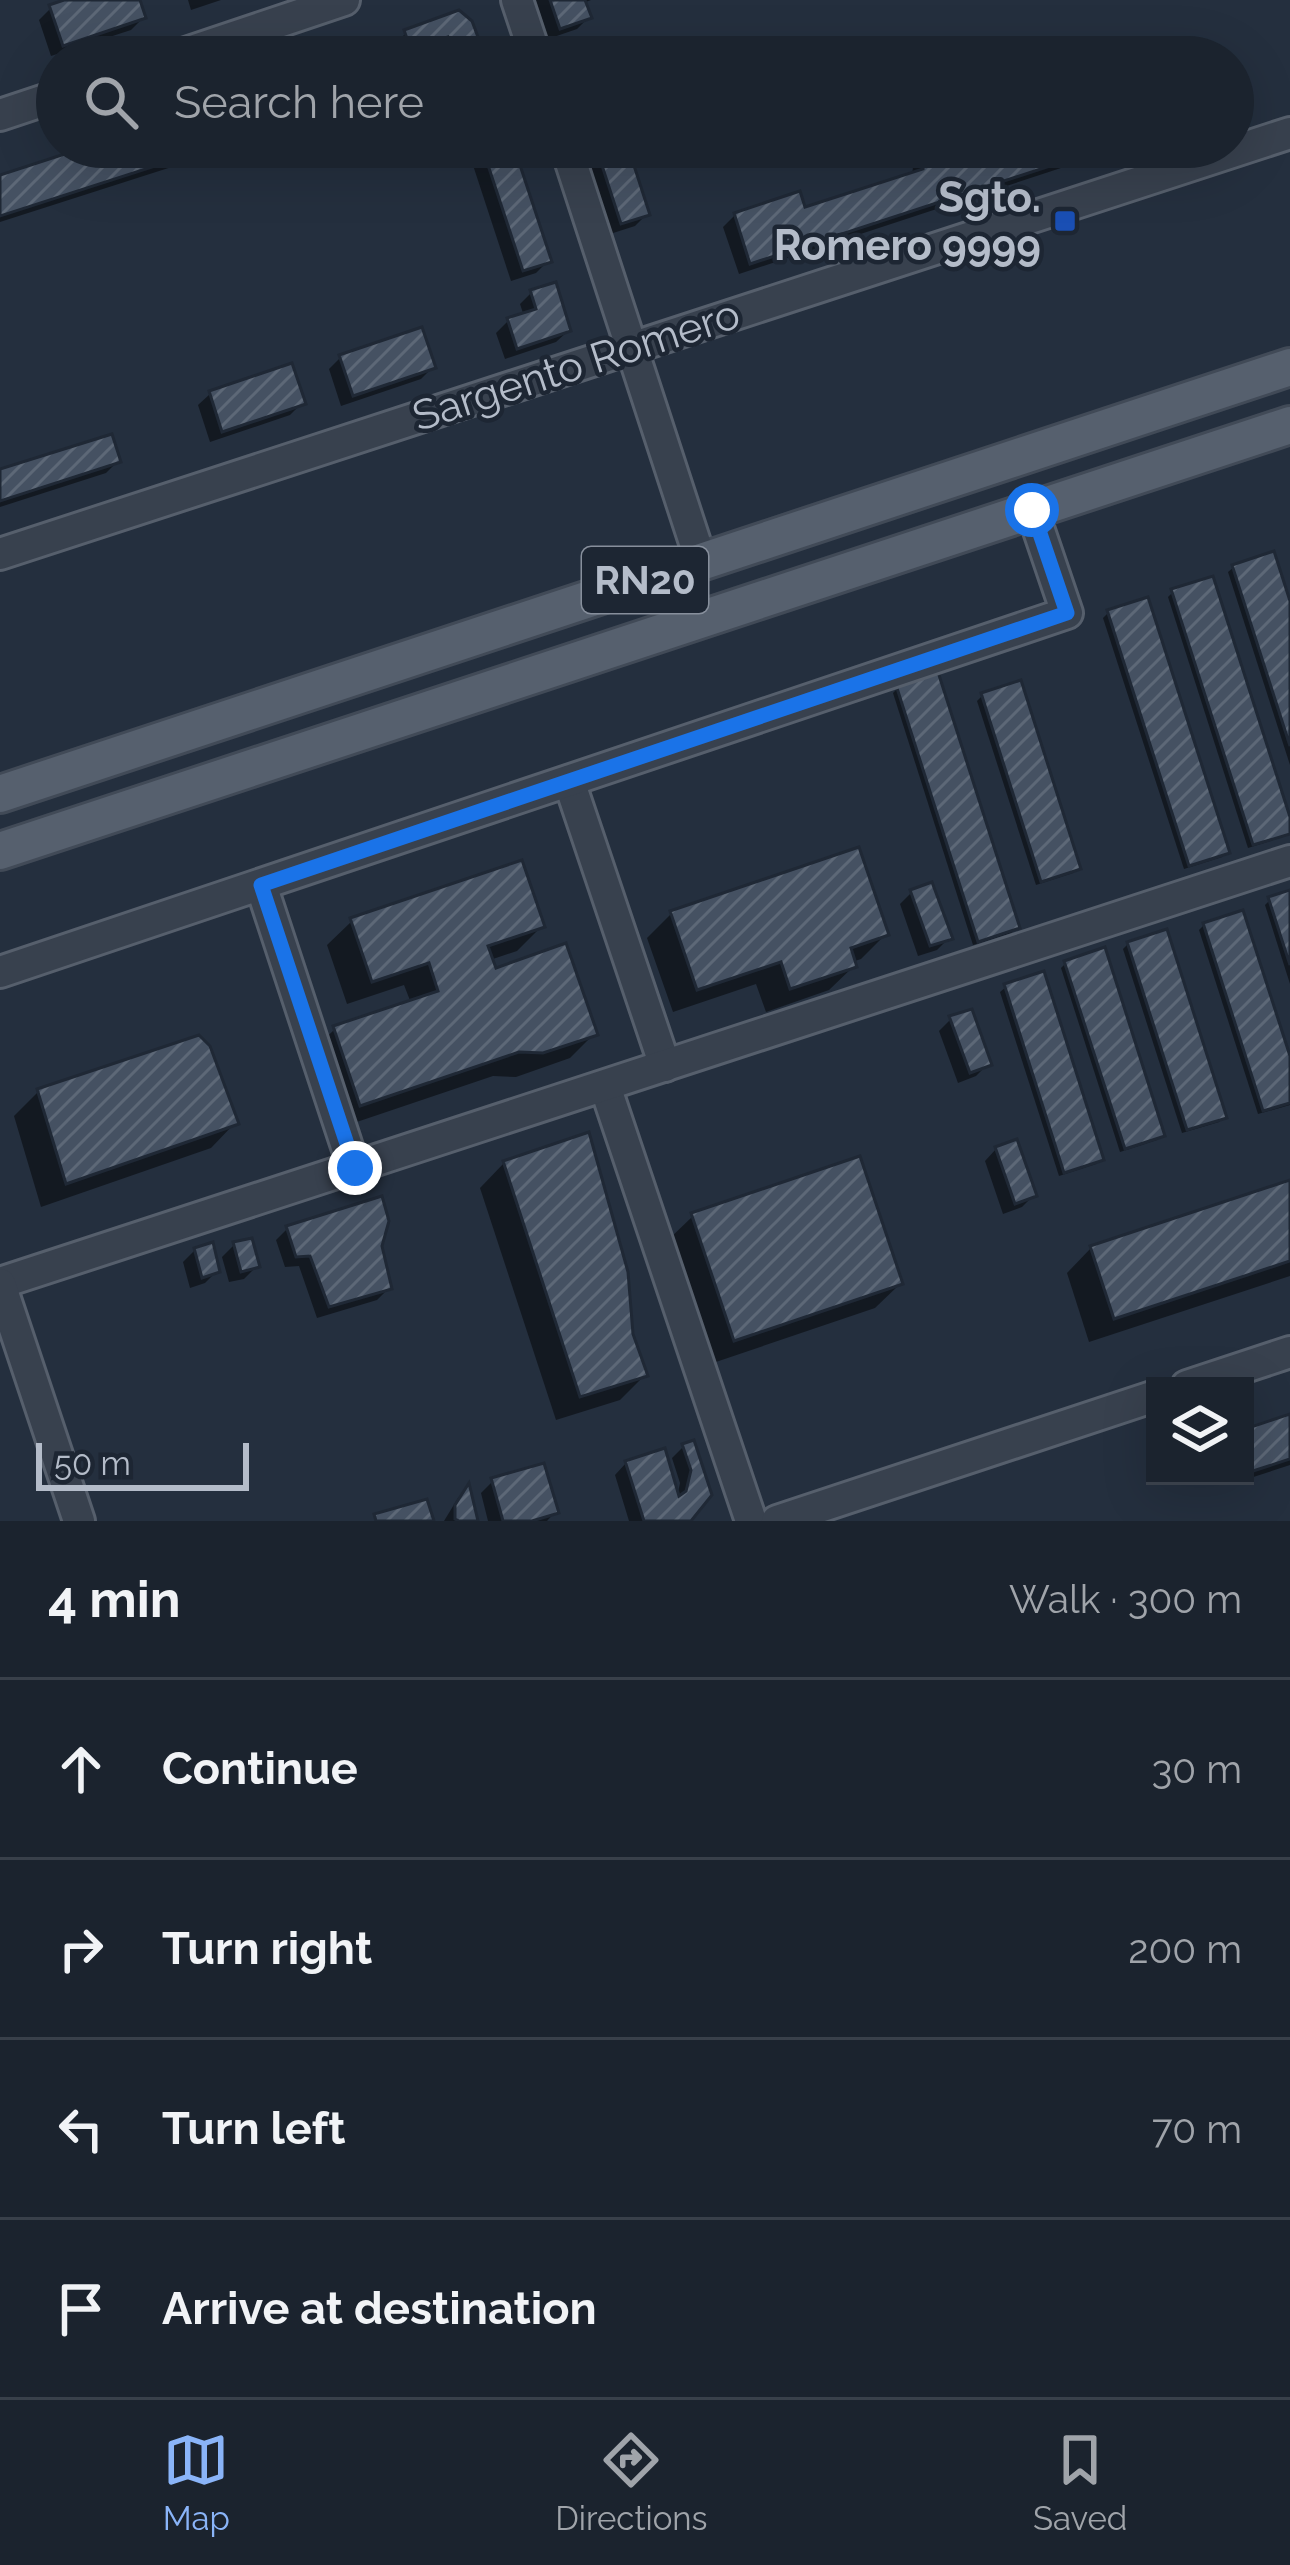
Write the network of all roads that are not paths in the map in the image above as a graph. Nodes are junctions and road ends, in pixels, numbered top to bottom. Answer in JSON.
{"nodes":[{"id":1,"x":344,"y":0,"type":"edge"},
{"id":2,"x":517,"y":0,"type":"edge"},
{"id":3,"x":237,"y":36,"type":"edge"},
{"id":4,"x":529,"y":36,"type":"edge"},
{"id":5,"x":36,"y":103,"type":"edge"},
{"id":6,"x":0,"y":116,"type":"edge"},
{"id":7,"x":1290,"y":133,"type":"edge"},
{"id":8,"x":1254,"y":145,"type":"edge"},
{"id":9,"x":573,"y":168,"type":"edge"},
{"id":10,"x":1182,"y":168,"type":"edge"},
{"id":11,"x":632,"y":347,"type":"junction"},
{"id":12,"x":1290,"y":368,"type":"edge"},
{"id":13,"x":1290,"y":424,"type":"edge"},
{"id":14,"x":1032,"y":510,"type":"junction"},
{"id":15,"x":0,"y":554,"type":"edge"},
{"id":16,"x":701,"y":561,"type":"junction"},
{"id":17,"x":569,"y":781,"type":"junction"},
{"id":18,"x":0,"y":794,"type":"edge"},
{"id":19,"x":0,"y":850,"type":"edge"},
{"id":20,"x":1290,"y":861,"type":"edge"},
{"id":21,"x":261,"y":885,"type":"junction"},
{"id":22,"x":0,"y":972,"type":"edge"},
{"id":23,"x":665,"y":1066,"type":"junction"},
{"id":24,"x":605,"y":1086,"type":"junction"},
{"id":25,"x":355,"y":1168,"type":"junction"},
{"id":26,"x":0,"y":1284,"type":"edge"},
{"id":27,"x":1290,"y":1352,"type":"edge"},
{"id":28,"x":1214,"y":1377,"type":"edge"},
{"id":29,"x":1146,"y":1399,"type":"edge"},
{"id":30,"x":79,"y":1521,"type":"edge"},
{"id":31,"x":751,"y":1521,"type":"edge"},
{"id":32,"x":777,"y":1521,"type":"edge"}],
"edges":[{"from":1,"to":3,"type":"street"},
{"from":2,"to":4,"type":"street"},
{"from":5,"to":6,"type":"street"},
{"from":7,"to":8,"type":"street","name":"Sargento Romero"},
{"from":9,"to":11,"type":"street"},
{"from":10,"to":11,"type":"street","name":"Sargento Romero"},
{"from":11,"to":15,"type":"street","name":"Sargento Romero"},
{"from":11,"to":16,"type":"street"},
{"from":12,"to":16,"type":"main road","number":"RN20"},
{"from":13,"to":14,"type":"main road","number":"RN20"},
{"from":14,"to":17,"type":"street"},
{"from":14,"to":19,"type":"main road","number":"RN20"},
{"from":16,"to":18,"type":"main road","number":"RN20"},
{"from":17,"to":21,"type":"street"},
{"from":17,"to":23,"type":"street"},
{"from":20,"to":23,"type":"street"},
{"from":21,"to":22,"type":"street"},
{"from":21,"to":25,"type":"street"},
{"from":23,"to":24,"type":"street"},
{"from":24,"to":25,"type":"street"},
{"from":24,"to":31,"type":"street"},
{"from":25,"to":26,"type":"street"},
{"from":26,"to":30,"type":"street"},
{"from":27,"to":28,"type":"street"},
{"from":29,"to":32,"type":"street"}]}
